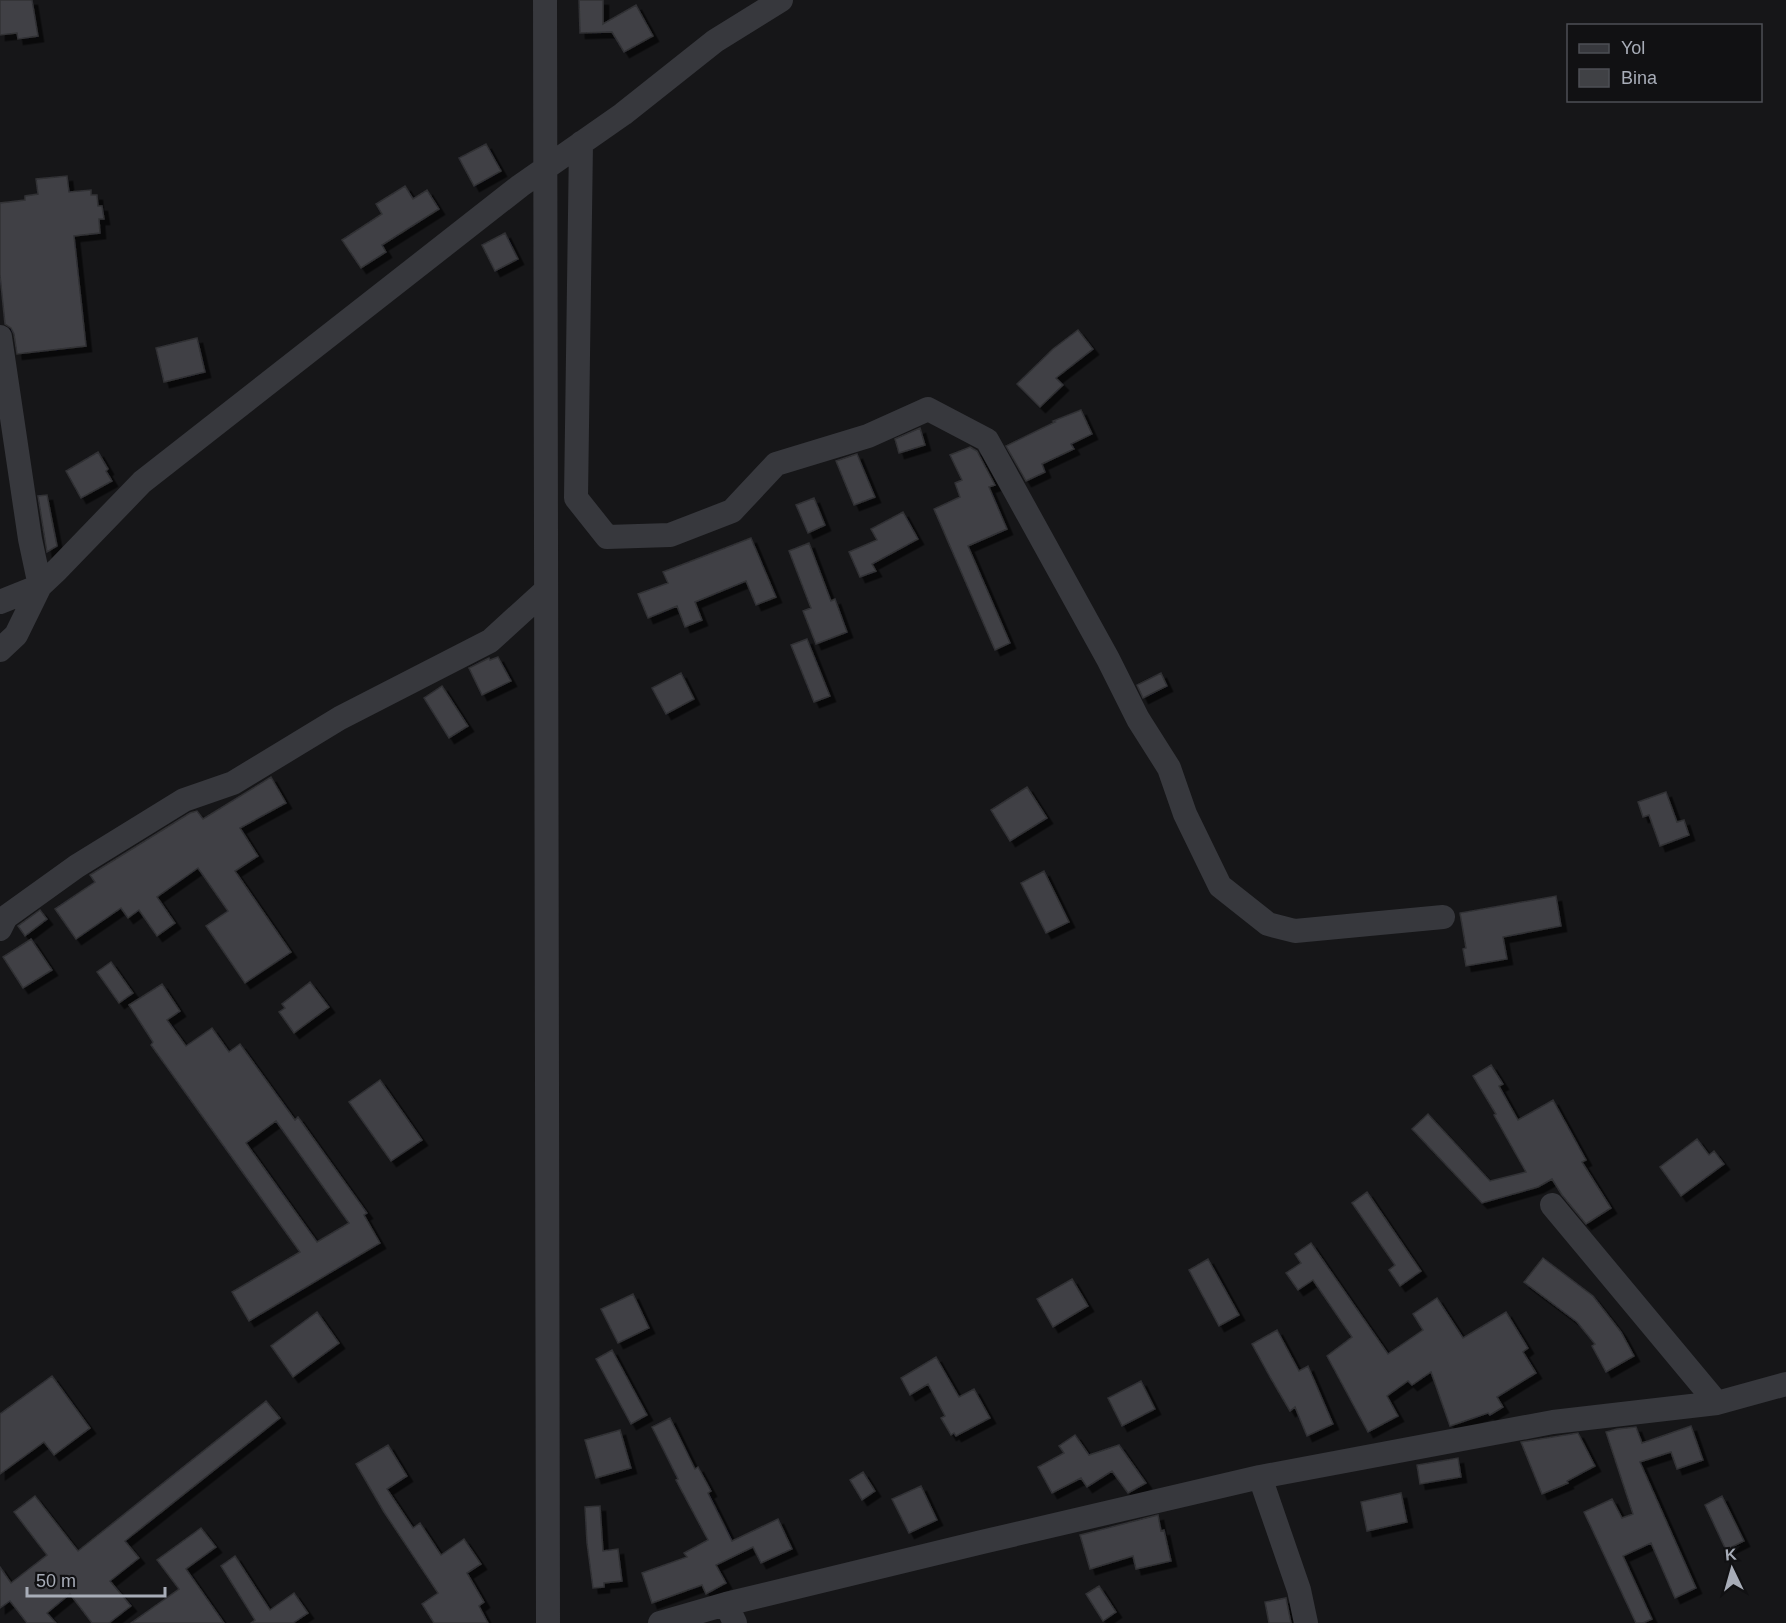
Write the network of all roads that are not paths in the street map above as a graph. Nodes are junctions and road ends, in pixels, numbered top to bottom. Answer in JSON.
{"nodes":[{"id":1,"x":545,"y":0,"type":"edge"},
{"id":2,"x":781,"y":0,"type":"edge"},
{"id":3,"x":581,"y":143,"type":"junction"},
{"id":4,"x":546,"y":168,"type":"junction"},
{"id":5,"x":0,"y":337,"type":"edge"},
{"id":6,"x":49,"y":578,"type":"junction"},
{"id":7,"x":546,"y":590,"type":"junction"},
{"id":8,"x":0,"y":602,"type":"edge"},
{"id":9,"x":0,"y":650,"type":"edge"},
{"id":10,"x":1443,"y":917,"type":"dead end"},
{"id":11,"x":0,"y":929,"type":"edge"},
{"id":12,"x":1552,"y":1204,"type":"dead end"},
{"id":13,"x":1786,"y":1384,"type":"edge"},
{"id":14,"x":1717,"y":1403,"type":"junction"},
{"id":15,"x":1260,"y":1477,"type":"junction"},
{"id":16,"x":731,"y":1613,"type":"edge"},
{"id":17,"x":548,"y":1623,"type":"edge"},
{"id":18,"x":660,"y":1623,"type":"edge"},
{"id":19,"x":1306,"y":1623,"type":"edge"}],
"edges":[{"from":1,"to":4,"type":"street"},
{"from":2,"to":3,"type":"street"},
{"from":3,"to":4,"type":"street"},
{"from":3,"to":10,"type":"street"},
{"from":4,"to":6,"type":"street"},
{"from":4,"to":7,"type":"street"},
{"from":5,"to":6,"type":"street"},
{"from":6,"to":8,"type":"street"},
{"from":6,"to":9,"type":"street"},
{"from":7,"to":11,"type":"street"},
{"from":7,"to":17,"type":"street"},
{"from":12,"to":14,"type":"street"},
{"from":13,"to":14,"type":"street"},
{"from":14,"to":15,"type":"street"},
{"from":15,"to":16,"type":"street"},
{"from":15,"to":19,"type":"street"},
{"from":16,"to":18,"type":"street"}]}
